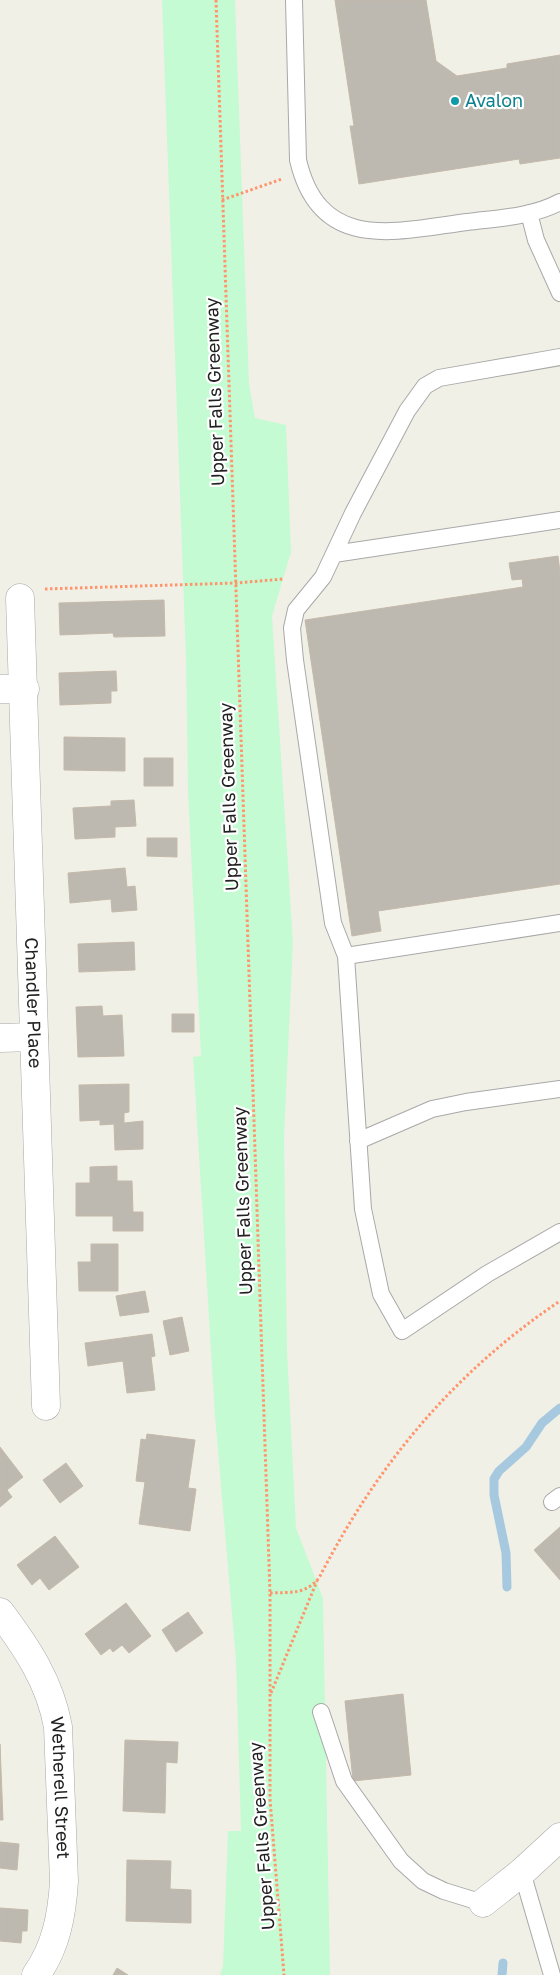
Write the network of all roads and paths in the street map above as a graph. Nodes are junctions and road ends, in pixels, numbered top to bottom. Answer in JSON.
{"nodes":[{"id":1,"x":216,"y":0,"type":"edge"},
{"id":2,"x":294,"y":0,"type":"edge"},
{"id":3,"x":301,"y":172,"type":"junction"},
{"id":4,"x":222,"y":200,"type":"junction"},
{"id":5,"x":560,"y":202,"type":"edge"},
{"id":6,"x":529,"y":213,"type":"junction"},
{"id":7,"x":554,"y":263,"type":"edge"},
{"id":8,"x":560,"y":293,"type":"edge"},
{"id":9,"x":560,"y":357,"type":"edge"},
{"id":10,"x":560,"y":520,"type":"edge"},
{"id":11,"x":334,"y":554,"type":"junction"},
{"id":12,"x":283,"y":579,"type":"dead end"},
{"id":13,"x":236,"y":583,"type":"junction"},
{"id":14,"x":20,"y":598,"type":"joint"},
{"id":15,"x":12,"y":689,"type":"edge"},
{"id":16,"x":560,"y":923,"type":"edge"},
{"id":17,"x":346,"y":956,"type":"junction"},
{"id":18,"x":34,"y":1037,"type":"junction"},
{"id":19,"x":0,"y":1038,"type":"edge"},
{"id":20,"x":560,"y":1089,"type":"edge"},
{"id":21,"x":358,"y":1141,"type":"junction"},
{"id":22,"x":560,"y":1232,"type":"edge"},
{"id":23,"x":560,"y":1300,"type":"edge"},
{"id":24,"x":46,"y":1406,"type":"dead end"},
{"id":25,"x":319,"y":1578,"type":"junction"},
{"id":26,"x":270,"y":1592,"type":"junction"},
{"id":27,"x":0,"y":1612,"type":"edge"},
{"id":28,"x":270,"y":1695,"type":"junction"},
{"id":29,"x":320,"y":1712,"type":"dead end"},
{"id":30,"x":560,"y":1836,"type":"edge"},
{"id":31,"x":522,"y":1872,"type":"junction"},
{"id":32,"x":483,"y":1903,"type":"joint"},
{"id":33,"x":36,"y":1975,"type":"edge"},
{"id":34,"x":284,"y":1975,"type":"edge"},
{"id":35,"x":552,"y":1975,"type":"edge"}],
"edges":[{"from":1,"to":4,"type":"path","name":"Upper Falls Greenway"},
{"from":2,"to":3,"type":"lane"},
{"from":3,"to":4,"type":"path"},
{"from":3,"to":6,"type":"lane"},
{"from":4,"to":13,"type":"path","name":"Upper Falls Greenway"},
{"from":5,"to":6,"type":"lane"},
{"from":6,"to":7,"type":"lane"},
{"from":7,"to":8,"type":"lane"},
{"from":9,"to":11,"type":"lane"},
{"from":10,"to":11,"type":"lane"},
{"from":11,"to":17,"type":"lane"},
{"from":12,"to":13,"type":"path"},
{"from":13,"to":14,"type":"path"},
{"from":13,"to":26,"type":"path","name":"Upper Falls Greenway"},
{"from":14,"to":15,"type":"street","name":"Chandler Place"},
{"from":15,"to":18,"type":"street","name":"Chandler Place"},
{"from":16,"to":17,"type":"lane"},
{"from":17,"to":21,"type":"lane"},
{"from":18,"to":19,"type":"street"},
{"from":18,"to":24,"type":"street","name":"Chandler Place"},
{"from":20,"to":21,"type":"lane"},
{"from":21,"to":22,"type":"lane"},
{"from":23,"to":25,"type":"path","name":"Upper Falls Greenway"},
{"from":25,"to":26,"type":"path","name":"Upper Falls Greenway"},
{"from":25,"to":28,"type":"path","name":"Upper Falls Greenway"},
{"from":26,"to":28,"type":"path","name":"Upper Falls Greenway"},
{"from":27,"to":33,"type":"street","name":"Wetherell Street"},
{"from":28,"to":34,"type":"path","name":"Upper Falls Greenway"},
{"from":29,"to":32,"type":"lane"},
{"from":30,"to":31,"type":"street"},
{"from":31,"to":32,"type":"street"},
{"from":31,"to":35,"type":"lane"}]}
